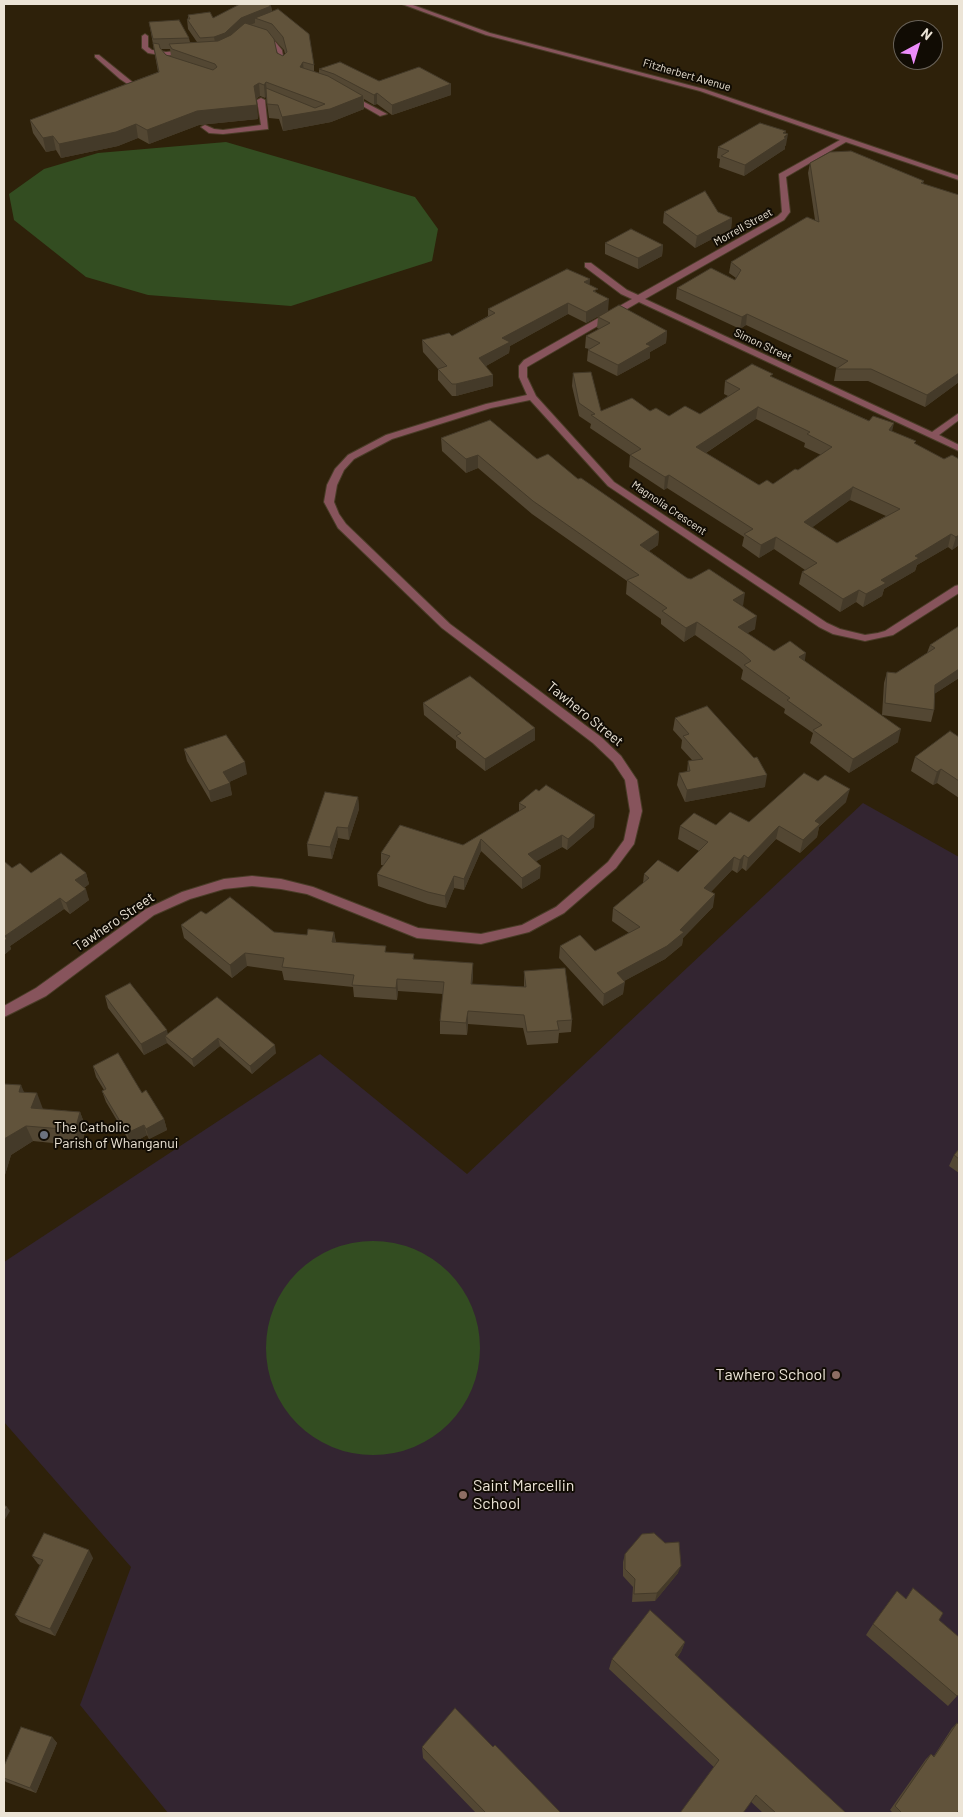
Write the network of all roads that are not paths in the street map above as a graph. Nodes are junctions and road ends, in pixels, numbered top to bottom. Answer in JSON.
{"nodes":[{"id":1,"x":406,"y":4,"type":"edge"},
{"id":2,"x":251,"y":33,"type":"edge"},
{"id":3,"x":145,"y":36,"type":"dead end"},
{"id":4,"x":195,"y":51,"type":"edge"},
{"id":5,"x":166,"y":54,"type":"junction"},
{"id":6,"x":97,"y":56,"type":"dead end"},
{"id":7,"x":168,"y":62,"type":"edge"},
{"id":8,"x":283,"y":66,"type":"edge"},
{"id":9,"x":134,"y":86,"type":"edge"},
{"id":10,"x":341,"y":92,"type":"edge"},
{"id":11,"x":261,"y":100,"type":"edge"},
{"id":12,"x":383,"y":114,"type":"dead end"},
{"id":13,"x":205,"y":127,"type":"dead end"},
{"id":14,"x":846,"y":139,"type":"junction"},
{"id":15,"x":959,"y":178,"type":"edge"},
{"id":16,"x":588,"y":265,"type":"dead end"},
{"id":17,"x":638,"y":298,"type":"junction"},
{"id":18,"x":532,"y":396,"type":"junction"},
{"id":19,"x":959,"y":416,"type":"edge"},
{"id":20,"x":933,"y":435,"type":"junction"},
{"id":21,"x":959,"y":448,"type":"edge"},
{"id":22,"x":959,"y":588,"type":"edge"},
{"id":23,"x":4,"y":1012,"type":"edge"}],
"edges":[{"from":1,"to":14,"type":"street","name":"Fitzherbert Avenue"},
{"from":2,"to":8,"type":"street"},
{"from":3,"to":5,"type":"street"},
{"from":4,"to":5,"type":"street"},
{"from":5,"to":7,"type":"street"},
{"from":6,"to":9,"type":"street"},
{"from":10,"to":12,"type":"street"},
{"from":11,"to":13,"type":"street"},
{"from":14,"to":15,"type":"street","name":"Fitzherbert Avenue"},
{"from":14,"to":17,"type":"street","name":"Morrell Street"},
{"from":16,"to":17,"type":"street","name":"Simon Street"},
{"from":17,"to":18,"type":"street","name":"Magnolia Crescent"},
{"from":17,"to":20,"type":"street","name":"Simon Street"},
{"from":18,"to":22,"type":"street","name":"Magnolia Crescent"},
{"from":18,"to":23,"type":"street","name":"Tawhero Street"},
{"from":19,"to":20,"type":"street"},
{"from":20,"to":21,"type":"street"}]}
